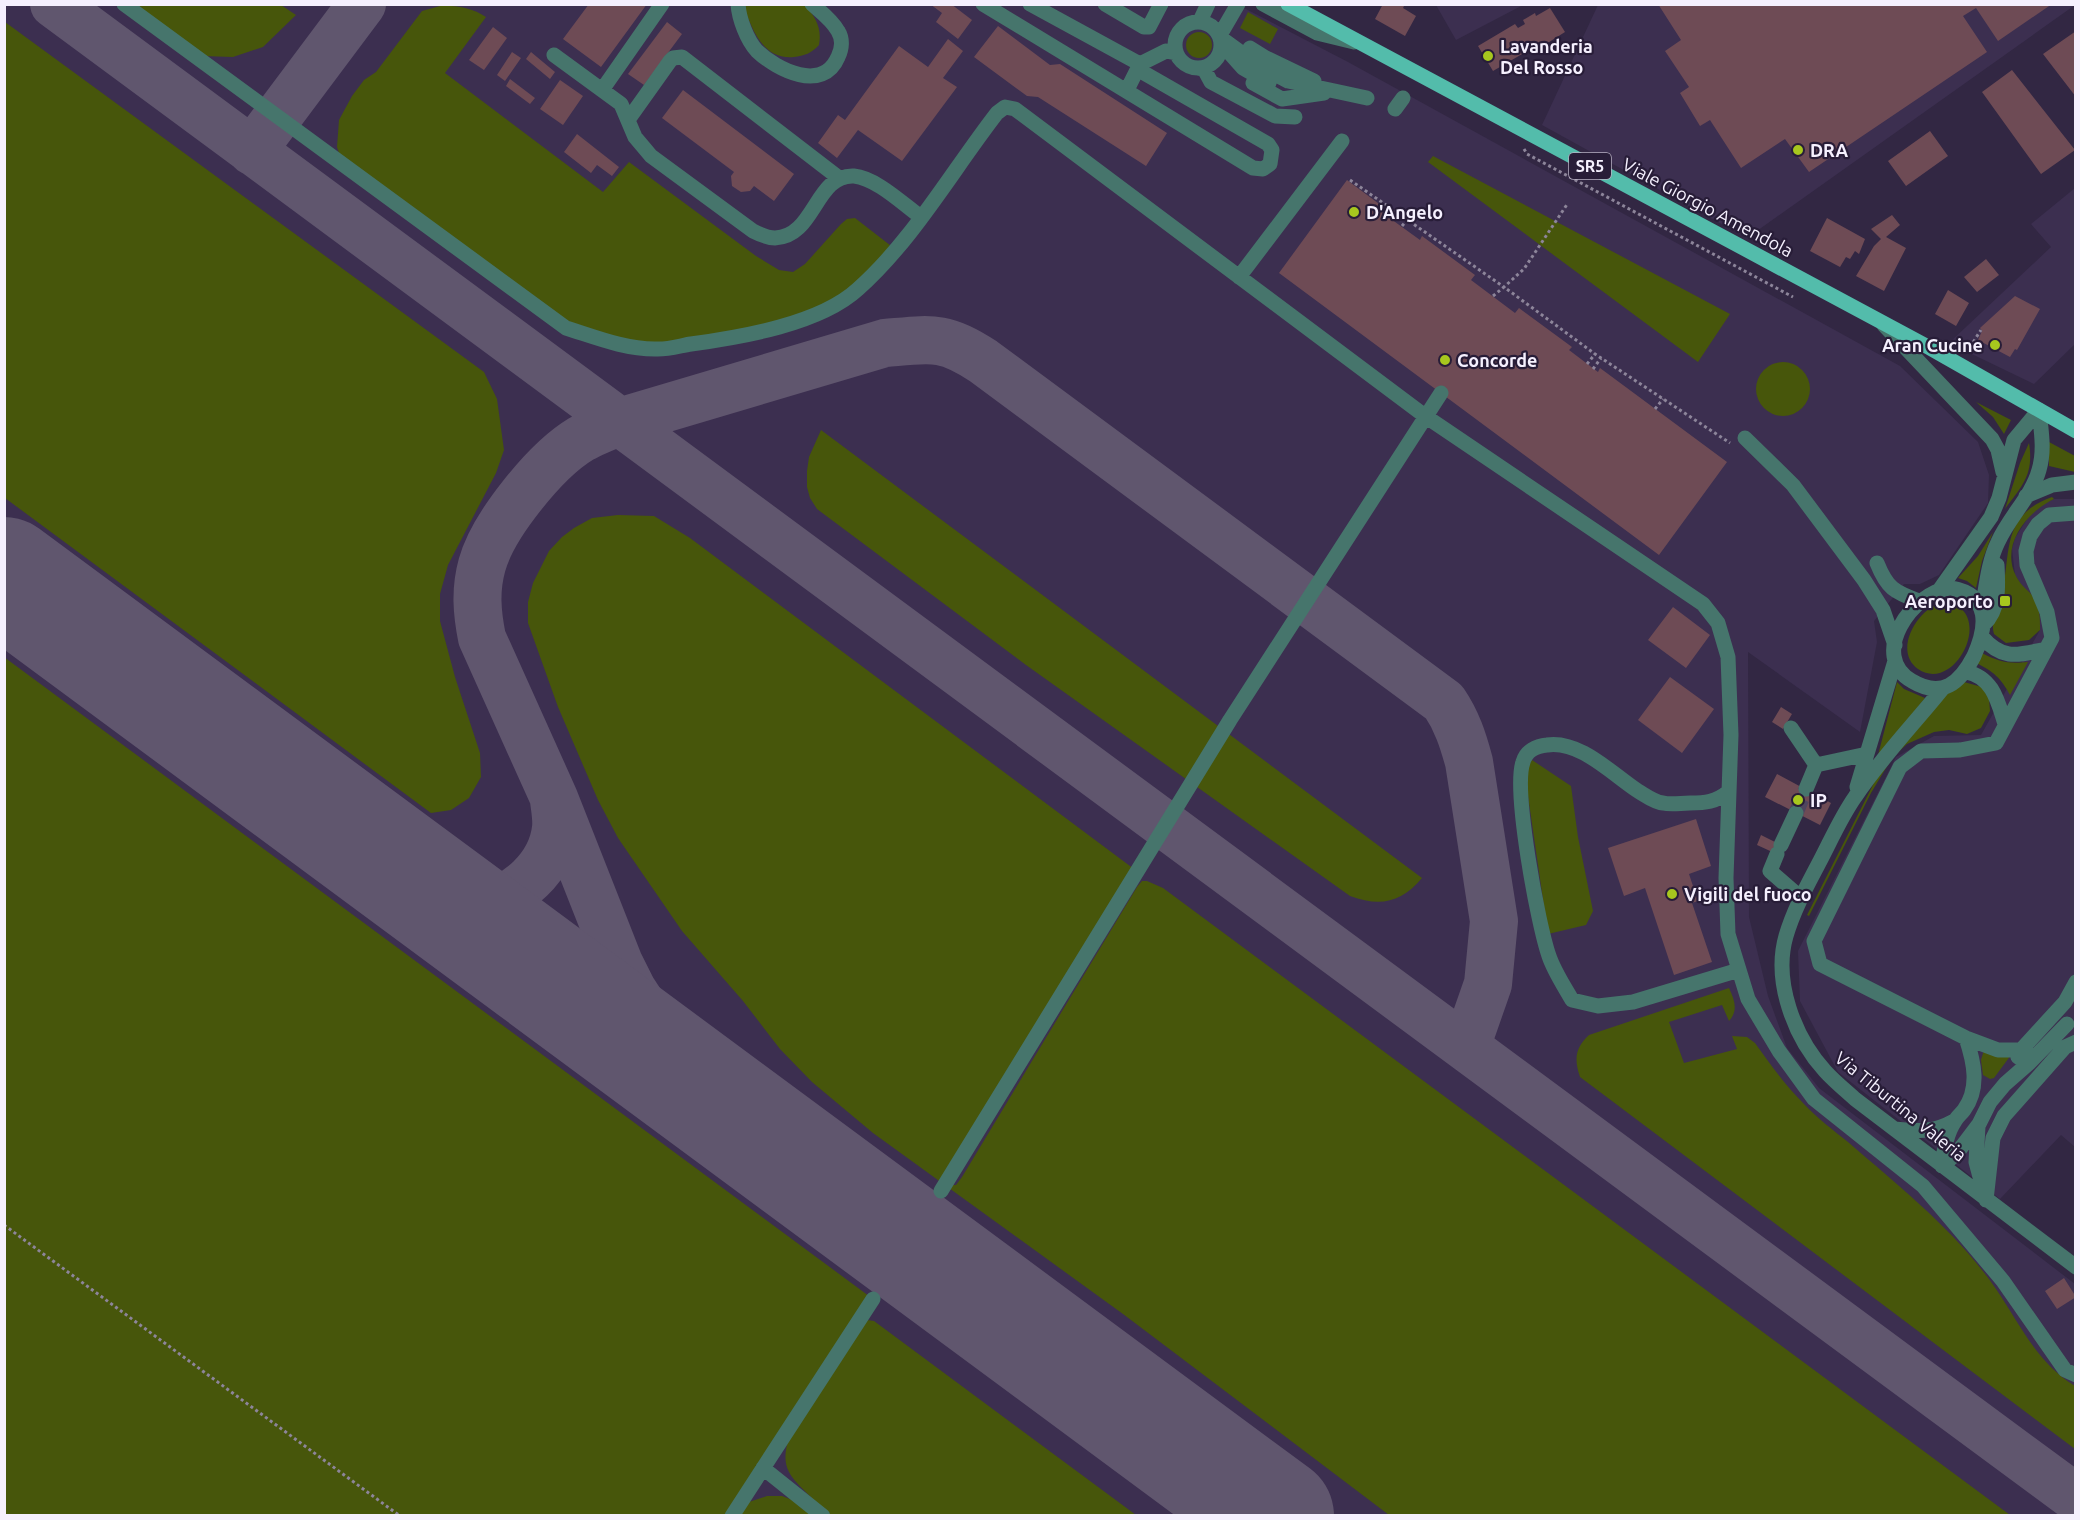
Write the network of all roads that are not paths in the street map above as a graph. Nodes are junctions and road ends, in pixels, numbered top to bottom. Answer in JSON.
{"nodes":[{"id":1,"x":124,"y":4,"type":"edge"},
{"id":2,"x":662,"y":4,"type":"edge"},
{"id":3,"x":738,"y":4,"type":"edge"},
{"id":4,"x":812,"y":4,"type":"edge"},
{"id":5,"x":983,"y":4,"type":"edge"},
{"id":6,"x":1030,"y":4,"type":"edge"},
{"id":7,"x":1105,"y":4,"type":"edge"},
{"id":8,"x":1161,"y":4,"type":"edge"},
{"id":9,"x":1208,"y":4,"type":"edge"},
{"id":10,"x":1238,"y":4,"type":"edge"},
{"id":11,"x":1263,"y":4,"type":"edge"},
{"id":12,"x":1288,"y":4,"type":"edge"},
{"id":13,"x":1200,"y":21,"type":"junction"},
{"id":14,"x":1220,"y":36,"type":"junction"},
{"id":15,"x":1364,"y":45,"type":"junction"},
{"id":16,"x":1176,"y":53,"type":"junction"},
{"id":17,"x":554,"y":55,"type":"dead end"},
{"id":18,"x":1140,"y":64,"type":"junction"},
{"id":19,"x":1204,"y":73,"type":"junction"},
{"id":20,"x":602,"y":90,"type":"junction"},
{"id":21,"x":1126,"y":90,"type":"junction"},
{"id":22,"x":1336,"y":91,"type":"junction"},
{"id":23,"x":1367,"y":98,"type":"dead end"},
{"id":24,"x":628,"y":120,"type":"junction"},
{"id":25,"x":1341,"y":141,"type":"dead end"},
{"id":26,"x":839,"y":178,"type":"junction"},
{"id":27,"x":921,"y":217,"type":"junction"},
{"id":28,"x":1239,"y":277,"type":"junction"},
{"id":29,"x":1880,"y":321,"type":"junction"},
{"id":30,"x":1440,"y":393,"type":"dead end"},
{"id":31,"x":2039,"y":410,"type":"junction"},
{"id":32,"x":1425,"y":416,"type":"junction"},
{"id":33,"x":2076,"y":431,"type":"edge"},
{"id":34,"x":1742,"y":443,"type":"road end"},
{"id":35,"x":2004,"y":478,"type":"junction"},
{"id":36,"x":2076,"y":482,"type":"edge"},
{"id":37,"x":2026,"y":496,"type":"junction"},
{"id":38,"x":2076,"y":513,"type":"edge"},
{"id":39,"x":1877,"y":563,"type":"dead end"},
{"id":40,"x":1940,"y":589,"type":"junction"},
{"id":41,"x":1919,"y":601,"type":"junction"},
{"id":42,"x":1983,"y":624,"type":"junction"},
{"id":43,"x":1895,"y":645,"type":"junction"},
{"id":44,"x":2046,"y":649,"type":"junction"},
{"id":45,"x":1895,"y":661,"type":"junction"},
{"id":46,"x":1966,"y":672,"type":"junction"},
{"id":47,"x":1943,"y":688,"type":"junction"},
{"id":48,"x":2005,"y":724,"type":"junction"},
{"id":49,"x":1791,"y":728,"type":"dead end"},
{"id":50,"x":1867,"y":754,"type":"junction"},
{"id":51,"x":1816,"y":765,"type":"junction"},
{"id":52,"x":1806,"y":789,"type":"tunnel mouth"},
{"id":53,"x":1728,"y":792,"type":"junction"},
{"id":54,"x":1854,"y":798,"type":"junction"},
{"id":55,"x":1796,"y":813,"type":"tunnel mouth"},
{"id":56,"x":1801,"y":898,"type":"junction"},
{"id":57,"x":1739,"y":970,"type":"junction"},
{"id":58,"x":2076,"y":982,"type":"edge"},
{"id":59,"x":2067,"y":1024,"type":"dead end"},
{"id":60,"x":1965,"y":1038,"type":"junction"},
{"id":61,"x":2076,"y":1042,"type":"edge"},
{"id":62,"x":2022,"y":1050,"type":"junction"},
{"id":63,"x":2005,"y":1084,"type":"junction"},
{"id":64,"x":1954,"y":1121,"type":"junction"},
{"id":65,"x":1979,"y":1124,"type":"junction"},
{"id":66,"x":1895,"y":1129,"type":"junction"},
{"id":67,"x":1942,"y":1166,"type":"junction"},
{"id":68,"x":941,"y":1191,"type":"dead end"},
{"id":69,"x":1986,"y":1200,"type":"junction"},
{"id":70,"x":2076,"y":1267,"type":"edge"},
{"id":71,"x":873,"y":1299,"type":"dead end"},
{"id":72,"x":2076,"y":1375,"type":"edge"},
{"id":73,"x":763,"y":1468,"type":"junction"},
{"id":74,"x":732,"y":1515,"type":"edge"},
{"id":75,"x":823,"y":1515,"type":"edge"}],
"edges":[{"from":1,"to":27,"type":"street"},
{"from":2,"to":20,"type":"street"},
{"from":3,"to":4,"type":"street"},
{"from":5,"to":21,"type":"street"},
{"from":6,"to":18,"type":"street"},
{"from":7,"to":8,"type":"street"},
{"from":9,"to":13,"type":"street"},
{"from":10,"to":14,"type":"street"},
{"from":11,"to":15,"type":"street"},
{"from":12,"to":15,"type":"main road","name":"Viale Giorgio Amendola","number":"SR5"},
{"from":13,"to":14,"type":"street"},
{"from":13,"to":16,"type":"street"},
{"from":14,"to":19,"type":"street"},
{"from":14,"to":22,"type":"street"},
{"from":14,"to":22,"type":"street"},
{"from":15,"to":29,"type":"main road","name":"Viale Giorgio Amendola","number":"SR5"},
{"from":16,"to":18,"type":"street"},
{"from":16,"to":19,"type":"street"},
{"from":17,"to":20,"type":"street"},
{"from":18,"to":21,"type":"street"},
{"from":18,"to":21,"type":"street"},
{"from":19,"to":19,"type":"street"},
{"from":20,"to":24,"type":"street"},
{"from":22,"to":23,"type":"street"},
{"from":24,"to":26,"type":"street"},
{"from":24,"to":26,"type":"street"},
{"from":25,"to":28,"type":"street"},
{"from":26,"to":27,"type":"street"},
{"from":27,"to":28,"type":"street"},
{"from":28,"to":32,"type":"street"},
{"from":29,"to":31,"type":"main road","name":"Viale Giorgio Amendola","number":"SR5"},
{"from":29,"to":35,"type":"street"},
{"from":30,"to":32,"type":"street"},
{"from":31,"to":33,"type":"main road","name":"Viale Giorgio Amendola","number":"SR5"},
{"from":31,"to":35,"type":"street"},
{"from":31,"to":37,"type":"street"},
{"from":32,"to":53,"type":"street"},
{"from":32,"to":68,"type":"street"},
{"from":34,"to":43,"type":"street"},
{"from":35,"to":40,"type":"street"},
{"from":36,"to":37,"type":"street"},
{"from":37,"to":42,"type":"street"},
{"from":38,"to":44,"type":"street"},
{"from":39,"to":41,"type":"street"},
{"from":40,"to":41,"type":"street"},
{"from":40,"to":42,"type":"street"},
{"from":41,"to":43,"type":"street"},
{"from":42,"to":44,"type":"street"},
{"from":42,"to":46,"type":"street"},
{"from":43,"to":45,"type":"street"},
{"from":44,"to":48,"type":"street"},
{"from":45,"to":47,"type":"street"},
{"from":45,"to":50,"type":"street","name":"Via Tiburtina Valeria"},
{"from":46,"to":47,"type":"street"},
{"from":46,"to":48,"type":"street"},
{"from":47,"to":54,"type":"street","name":"Via Tiburtina Valeria"},
{"from":48,"to":60,"type":"street"},
{"from":49,"to":51,"type":"street"},
{"from":50,"to":51,"type":"street"},
{"from":50,"to":54,"type":"street","name":"Via Tiburtina Valeria"},
{"from":51,"to":52,"type":"street"},
{"from":53,"to":57,"type":"street"},
{"from":53,"to":57,"type":"street"},
{"from":54,"to":56,"type":"street","name":"Via Tiburtina Valeria"},
{"from":55,"to":56,"type":"street"},
{"from":56,"to":66,"type":"street","name":"Via Tiburtina Valeria"},
{"from":57,"to":72,"type":"street"},
{"from":58,"to":62,"type":"street"},
{"from":59,"to":63,"type":"street"},
{"from":60,"to":62,"type":"street"},
{"from":60,"to":64,"type":"street"},
{"from":61,"to":69,"type":"street"},
{"from":62,"to":63,"type":"street"},
{"from":63,"to":65,"type":"street"},
{"from":64,"to":66,"type":"street"},
{"from":64,"to":67,"type":"street"},
{"from":65,"to":67,"type":"street"},
{"from":65,"to":69,"type":"street"},
{"from":66,"to":67,"type":"street","name":"Via Tiburtina Valeria"},
{"from":67,"to":69,"type":"street","name":"Via Tiburtina Valeria"},
{"from":69,"to":70,"type":"street","name":"Via Tiburtina Valeria"},
{"from":71,"to":73,"type":"street"},
{"from":73,"to":74,"type":"street"},
{"from":73,"to":75,"type":"street"}]}
